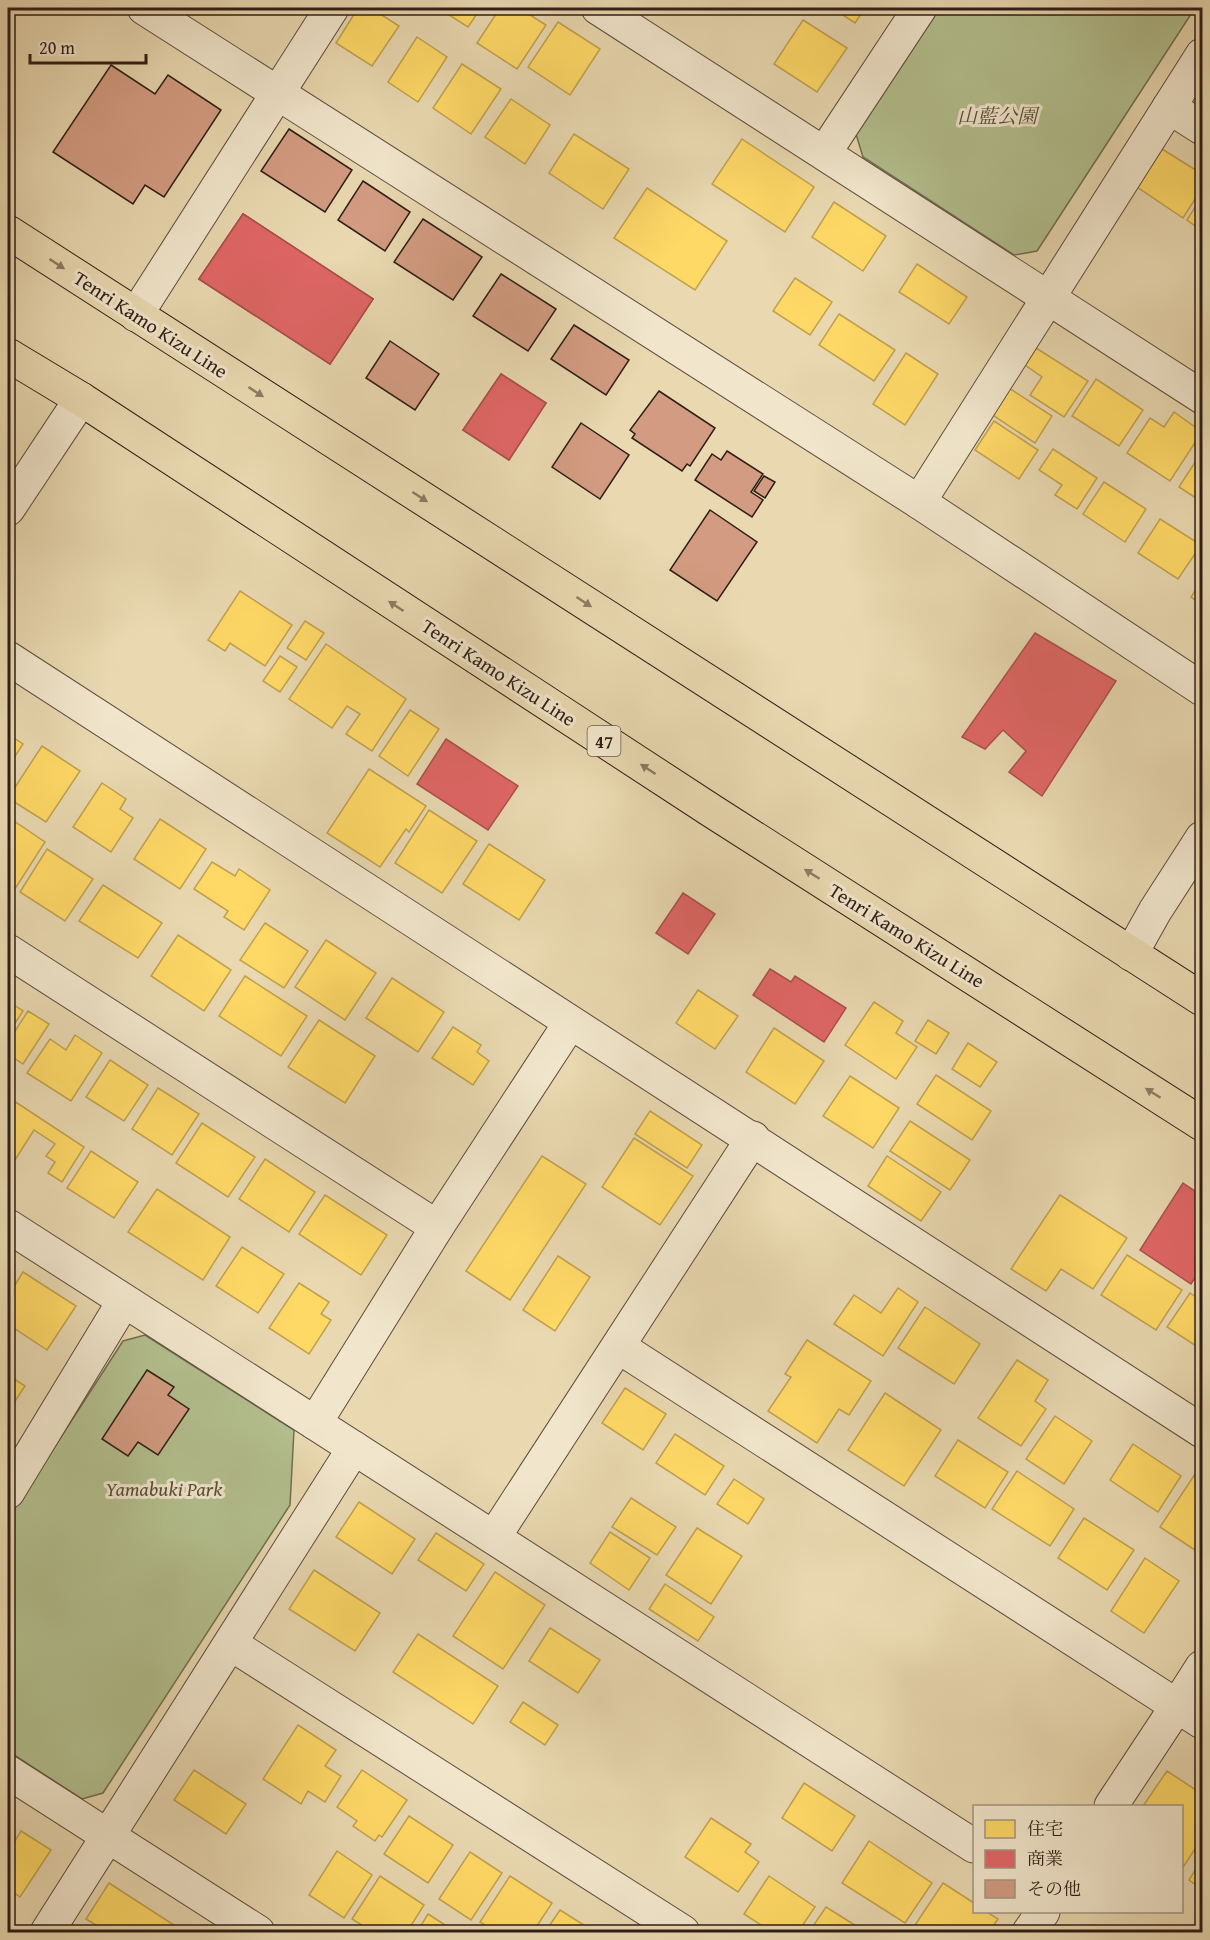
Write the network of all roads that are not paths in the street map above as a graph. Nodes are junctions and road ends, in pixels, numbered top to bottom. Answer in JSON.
{"nodes":[{"id":1,"x":144,"y":8,"type":"edge"},
{"id":2,"x":333,"y":8,"type":"edge"},
{"id":3,"x":598,"y":8,"type":"edge"},
{"id":4,"x":920,"y":8,"type":"edge"},
{"id":5,"x":1203,"y":55,"type":"edge"},
{"id":6,"x":277,"y":93,"type":"junction"},
{"id":7,"x":1169,"y":107,"type":"junction"},
{"id":8,"x":1203,"y":128,"type":"edge"},
{"id":9,"x":825,"y":152,"type":"junction"},
{"id":10,"x":8,"y":232,"type":"edge"},
{"id":11,"x":1047,"y":297,"type":"junction"},
{"id":12,"x":136,"y":315,"type":"junction"},
{"id":13,"x":8,"y":356,"type":"edge"},
{"id":14,"x":1203,"y":398,"type":"edge"},
{"id":15,"x":81,"y":399,"type":"junction"},
{"id":16,"x":919,"y":502,"type":"junction"},
{"id":17,"x":8,"y":509,"type":"edge"},
{"id":18,"x":8,"y":658,"type":"edge"},
{"id":19,"x":1203,"y":689,"type":"edge"},
{"id":20,"x":1203,"y":838,"type":"edge"},
{"id":21,"x":8,"y":951,"type":"edge"},
{"id":22,"x":1131,"y":954,"type":"junction"},
{"id":23,"x":1203,"y":999,"type":"edge"},
{"id":24,"x":570,"y":1023,"type":"junction"},
{"id":25,"x":1203,"y":1124,"type":"edge"},
{"id":26,"x":753,"y":1138,"type":"junction"},
{"id":27,"x":8,"y":1226,"type":"edge"},
{"id":28,"x":436,"y":1227,"type":"junction"},
{"id":29,"x":124,"y":1301,"type":"junction"},
{"id":30,"x":619,"y":1347,"type":"junction"},
{"id":31,"x":315,"y":1423,"type":"junction"},
{"id":32,"x":1203,"y":1431,"type":"edge"},
{"id":33,"x":354,"y":1448,"type":"junction"},
{"id":34,"x":8,"y":1492,"type":"edge"},
{"id":35,"x":494,"y":1537,"type":"junction"},
{"id":36,"x":231,"y":1644,"type":"junction"},
{"id":37,"x":1203,"y":1666,"type":"edge"},
{"id":38,"x":1190,"y":1714,"type":"edge"},
{"id":39,"x":8,"y":1772,"type":"edge"},
{"id":40,"x":1112,"y":1805,"type":"edge"},
{"id":41,"x":109,"y":1837,"type":"junction"},
{"id":42,"x":973,"y":1845,"type":"edge"},
{"id":43,"x":1042,"y":1913,"type":"edge"},
{"id":44,"x":47,"y":1932,"type":"edge"},
{"id":45,"x":258,"y":1932,"type":"edge"},
{"id":46,"x":683,"y":1932,"type":"edge"},
{"id":47,"x":1029,"y":1932,"type":"edge"}],
"edges":[{"from":1,"to":6,"type":"street"},
{"from":2,"to":6,"type":"street"},
{"from":3,"to":9,"type":"street"},
{"from":4,"to":9,"type":"street"},
{"from":5,"to":7,"type":"street"},
{"from":6,"to":12,"type":"street"},
{"from":6,"to":16,"type":"street"},
{"from":7,"to":8,"type":"street"},
{"from":7,"to":11,"type":"street"},
{"from":9,"to":11,"type":"street"},
{"from":10,"to":12,"type":"main road","name":"Tenri Kamo Kizu Line","one_way":true},
{"from":11,"to":14,"type":"street"},
{"from":11,"to":16,"type":"street"},
{"from":12,"to":22,"type":"main road","name":"Tenri Kamo Kizu Line","one_way":true},
{"from":13,"to":15,"type":"main road","name":"Tenri Kamo Kizu Line","number":"47"},
{"from":15,"to":17,"type":"street"},
{"from":25,"to":15,"type":"main road","name":"Tenri Kamo Kizu Line","number":"47","one_way":true},
{"from":16,"to":19,"type":"street"},
{"from":18,"to":24,"type":"street"},
{"from":20,"to":22,"type":"street"},
{"from":21,"to":28,"type":"street"},
{"from":22,"to":23,"type":"main road","name":"Tenri Kamo Kizu Line"},
{"from":24,"to":26,"type":"street"},
{"from":24,"to":28,"type":"street"},
{"from":26,"to":30,"type":"street"},
{"from":26,"to":32,"type":"street"},
{"from":27,"to":29,"type":"street"},
{"from":28,"to":31,"type":"street"},
{"from":29,"to":31,"type":"street"},
{"from":29,"to":34,"type":"street"},
{"from":30,"to":35,"type":"street"},
{"from":30,"to":38,"type":"street"},
{"from":31,"to":33,"type":"street"},
{"from":33,"to":35,"type":"street"},
{"from":33,"to":36,"type":"street"},
{"from":35,"to":42,"type":"street"},
{"from":36,"to":41,"type":"street"},
{"from":36,"to":46,"type":"street"},
{"from":37,"to":38,"type":"street"},
{"from":38,"to":40,"type":"street"},
{"from":39,"to":41,"type":"street"},
{"from":41,"to":44,"type":"street"},
{"from":41,"to":45,"type":"street"},
{"from":43,"to":47,"type":"street"}]}
